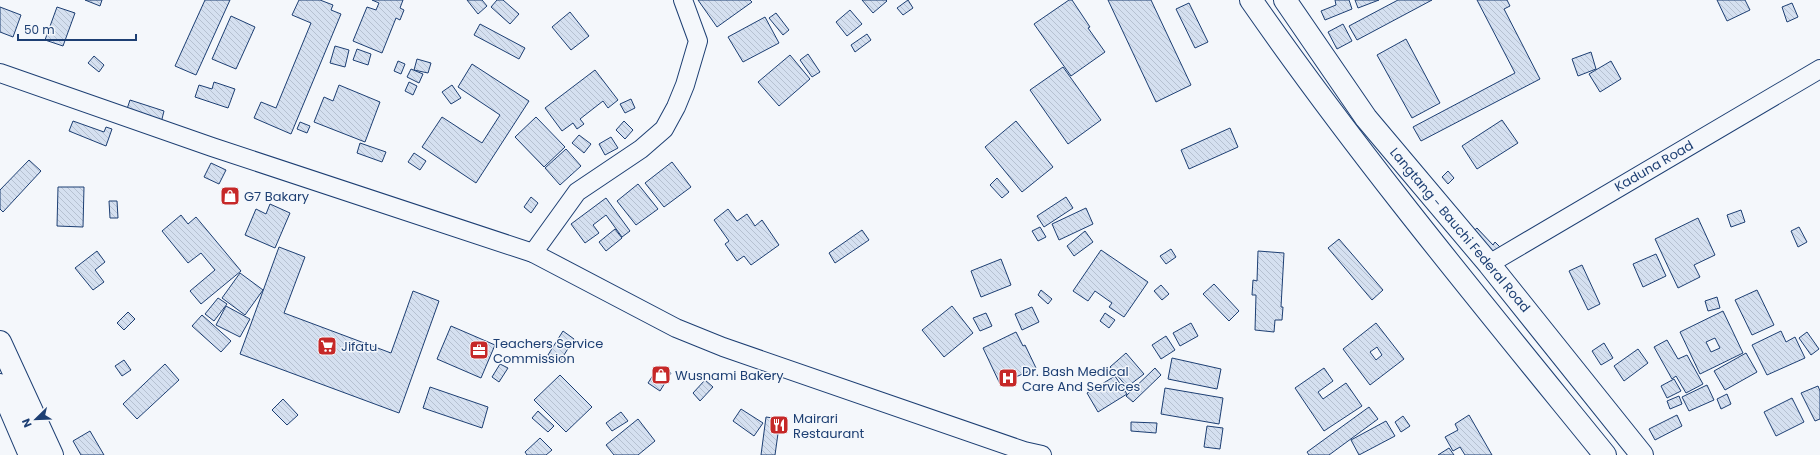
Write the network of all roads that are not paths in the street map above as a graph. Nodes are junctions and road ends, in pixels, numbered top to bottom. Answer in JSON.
{"nodes":[{"id":1,"x":683,"y":0,"type":"edge"},
{"id":2,"x":1251,"y":0,"type":"edge"},
{"id":3,"x":1285,"y":0,"type":"edge"},
{"id":4,"x":1820,"y":69,"type":"edge"},
{"id":5,"x":0,"y":73,"type":"edge"},
{"id":6,"x":533,"y":253,"type":"junction"},
{"id":7,"x":1489,"y":264,"type":"junction"},
{"id":8,"x":0,"y":342,"type":"edge"},
{"id":9,"x":0,"y":385,"type":"edge"},
{"id":10,"x":1026,"y":453,"type":"edge"},
{"id":11,"x":30,"y":455,"type":"edge"},
{"id":12,"x":52,"y":455,"type":"edge"},
{"id":13,"x":1042,"y":455,"type":"edge"},
{"id":14,"x":1605,"y":455,"type":"edge"},
{"id":15,"x":1642,"y":455,"type":"edge"}],
"edges":[{"from":1,"to":6,"type":"street"},
{"from":2,"to":14,"type":"main road","name":"Langtang - Bauchi Federal Road"},
{"from":3,"to":7,"type":"main road","name":"Langtang - Bauchi Federal Road"},
{"from":4,"to":7,"type":"street","name":"Kaduna Road"},
{"from":5,"to":6,"type":"street"},
{"from":6,"to":10,"type":"street"},
{"from":7,"to":15,"type":"main road","name":"Langtang - Bauchi Federal Road"},
{"from":8,"to":12,"type":"main road"},
{"from":9,"to":11,"type":"main road"},
{"from":10,"to":13,"type":"street"}]}
